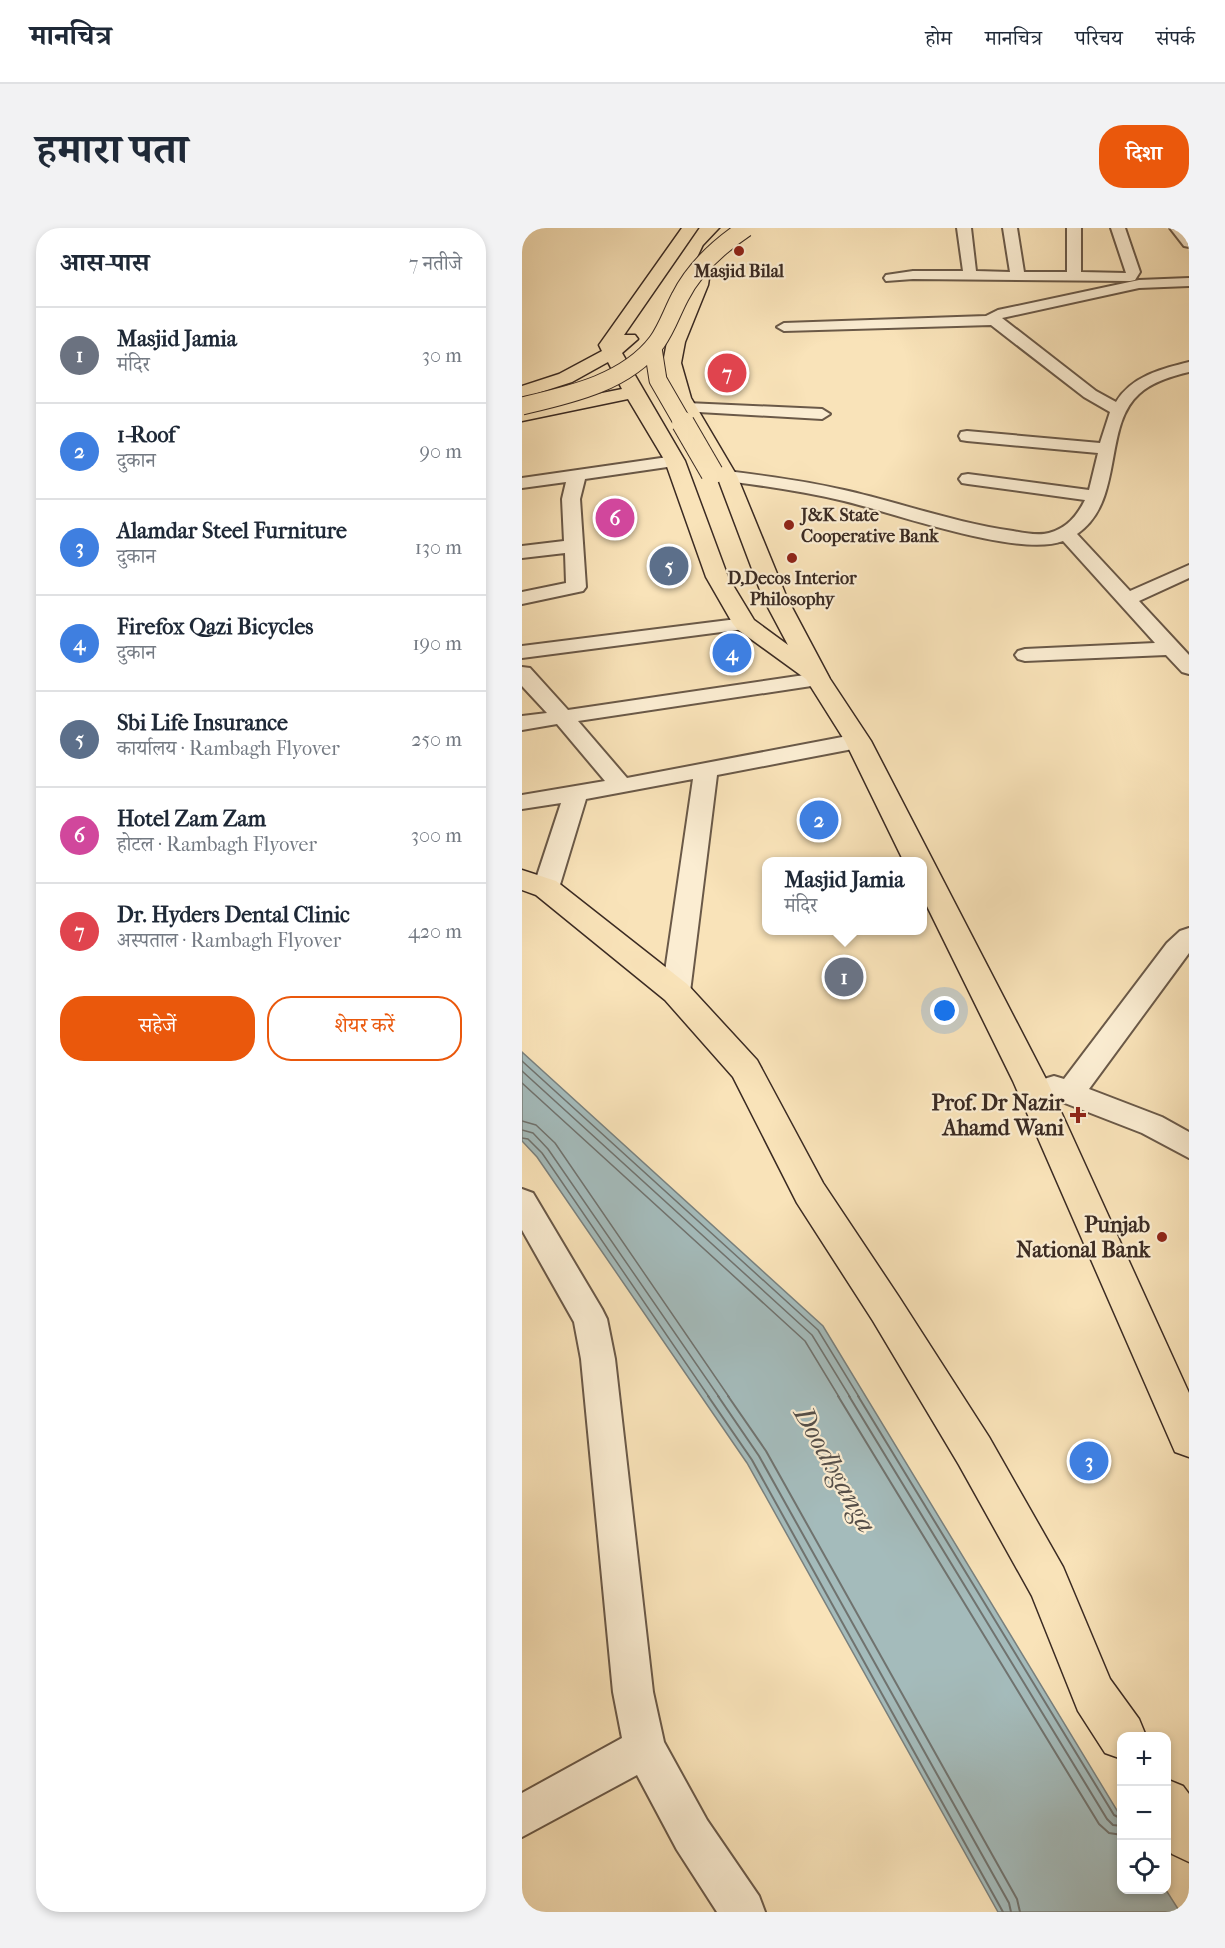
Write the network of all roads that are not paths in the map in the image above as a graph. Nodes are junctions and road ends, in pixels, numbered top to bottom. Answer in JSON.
{"nodes":[{"id":1,"x":690,"y":228,"type":"edge"},
{"id":2,"x":706,"y":228,"type":"edge"},
{"id":3,"x":729,"y":228,"type":"edge"},
{"id":4,"x":746,"y":228,"type":"edge"},
{"id":5,"x":964,"y":228,"type":"edge"},
{"id":6,"x":1010,"y":228,"type":"edge"},
{"id":7,"x":1074,"y":228,"type":"edge"},
{"id":8,"x":1118,"y":228,"type":"edge"},
{"id":9,"x":1177,"y":228,"type":"edge"},
{"id":10,"x":1189,"y":243,"type":"edge"},
{"id":11,"x":970,"y":275,"type":"junction"},
{"id":12,"x":1018,"y":276,"type":"junction"},
{"id":13,"x":1074,"y":276,"type":"junction"},
{"id":14,"x":891,"y":278,"type":"dead end"},
{"id":15,"x":1189,"y":282,"type":"edge"},
{"id":16,"x":993,"y":320,"type":"junction"},
{"id":17,"x":784,"y":327,"type":"dead end"},
{"id":18,"x":612,"y":346,"type":"junction"},
{"id":19,"x":652,"y":348,"type":"junction"},
{"id":20,"x":1189,"y":367,"type":"edge"},
{"id":21,"x":632,"y":390,"type":"junction"},
{"id":22,"x":522,"y":392,"type":"edge"},
{"id":23,"x":522,"y":406,"type":"edge"},
{"id":24,"x":1119,"y":410,"type":"junction"},
{"id":25,"x":522,"y":413,"type":"edge"},
{"id":26,"x":822,"y":414,"type":"dead end"},
{"id":27,"x":691,"y":415,"type":"junction"},
{"id":28,"x":655,"y":429,"type":"junction"},
{"id":29,"x":967,"y":436,"type":"dead end"},
{"id":30,"x":1107,"y":449,"type":"junction"},
{"id":31,"x":675,"y":461,"type":"junction"},
{"id":32,"x":577,"y":474,"type":"junction"},
{"id":33,"x":720,"y":475,"type":"junction"},
{"id":34,"x":968,"y":479,"type":"dead end"},
{"id":35,"x":522,"y":483,"type":"edge"},
{"id":36,"x":1095,"y":496,"type":"junction"},
{"id":37,"x":1067,"y":534,"type":"junction"},
{"id":38,"x":574,"y":546,"type":"junction"},
{"id":39,"x":522,"y":552,"type":"edge"},
{"id":40,"x":1189,"y":571,"type":"edge"},
{"id":41,"x":1189,"y":592,"type":"edge"},
{"id":42,"x":522,"y":598,"type":"edge"},
{"id":43,"x":1133,"y":605,"type":"junction"},
{"id":44,"x":745,"y":624,"type":"junction"},
{"id":45,"x":1172,"y":649,"type":"junction"},
{"id":46,"x":522,"y":652,"type":"edge"},
{"id":47,"x":1025,"y":655,"type":"dead end"},
{"id":48,"x":1189,"y":668,"type":"edge"},
{"id":49,"x":522,"y":673,"type":"edge"},
{"id":50,"x":818,"y":679,"type":"junction"},
{"id":51,"x":562,"y":716,"type":"junction"},
{"id":52,"x":522,"y":723,"type":"edge"},
{"id":53,"x":858,"y":741,"type":"junction"},
{"id":54,"x":706,"y":769,"type":"junction"},
{"id":55,"x":621,"y":786,"type":"junction"},
{"id":56,"x":576,"y":792,"type":"junction"},
{"id":57,"x":522,"y":802,"type":"edge"},
{"id":58,"x":917,"y":857,"type":"edge"},
{"id":59,"x":927,"y":877,"type":"edge"},
{"id":60,"x":534,"y":884,"type":"edge"},
{"id":61,"x":1189,"y":937,"type":"edge"},
{"id":62,"x":676,"y":992,"type":"junction"},
{"id":63,"x":1030,"y":1081,"type":"junction"},
{"id":64,"x":1071,"y":1092,"type":"junction"},
{"id":65,"x":1189,"y":1146,"type":"edge"},
{"id":66,"x":522,"y":1202,"type":"edge"},
{"id":67,"x":1189,"y":1438,"type":"edge"},
{"id":68,"x":1119,"y":1732,"type":"edge"},
{"id":69,"x":645,"y":1748,"type":"junction"},
{"id":70,"x":1171,"y":1809,"type":"edge"},
{"id":71,"x":522,"y":1816,"type":"edge"},
{"id":72,"x":1189,"y":1836,"type":"edge"},
{"id":73,"x":743,"y":1912,"type":"edge"}],
"edges":[{"from":1,"to":18,"type":"main road"},
{"from":2,"to":18,"type":"main road"},
{"from":3,"to":27,"type":"main road"},
{"from":4,"to":19,"type":"main road","bridge":true},
{"from":5,"to":11,"type":"street"},
{"from":6,"to":12,"type":"street"},
{"from":7,"to":13,"type":"street"},
{"from":8,"to":13,"type":"street"},
{"from":9,"to":10,"type":"street"},
{"from":11,"to":12,"type":"street"},
{"from":11,"to":14,"type":"street"},
{"from":12,"to":13,"type":"street"},
{"from":15,"to":16,"type":"street"},
{"from":16,"to":17,"type":"street"},
{"from":16,"to":24,"type":"street"},
{"from":18,"to":21,"type":"main road"},
{"from":18,"to":22,"type":"main road"},
{"from":19,"to":23,"type":"main road","bridge":true},
{"from":19,"to":33,"type":"main road","bridge":true},
{"from":20,"to":24,"type":"street"},
{"from":21,"to":25,"type":"main road"},
{"from":21,"to":28,"type":"main road"},
{"from":24,"to":30,"type":"street"},
{"from":26,"to":27,"type":"street"},
{"from":27,"to":28,"type":"main road"},
{"from":27,"to":33,"type":"main road"},
{"from":28,"to":31,"type":"main road"},
{"from":29,"to":30,"type":"street"},
{"from":30,"to":36,"type":"street"},
{"from":31,"to":32,"type":"street"},
{"from":31,"to":44,"type":"main road"},
{"from":32,"to":35,"type":"street"},
{"from":32,"to":38,"type":"street"},
{"from":33,"to":37,"type":"street"},
{"from":33,"to":50,"type":"main road"},
{"from":34,"to":36,"type":"street"},
{"from":36,"to":37,"type":"street"},
{"from":37,"to":43,"type":"street"},
{"from":38,"to":39,"type":"street"},
{"from":38,"to":42,"type":"street"},
{"from":40,"to":43,"type":"street"},
{"from":41,"to":43,"type":"street"},
{"from":43,"to":45,"type":"street"},
{"from":44,"to":46,"type":"street"},
{"from":44,"to":50,"type":"main road"},
{"from":45,"to":47,"type":"street"},
{"from":45,"to":48,"type":"street"},
{"from":49,"to":51,"type":"street"},
{"from":50,"to":51,"type":"street"},
{"from":50,"to":53,"type":"main road"},
{"from":51,"to":52,"type":"street"},
{"from":51,"to":55,"type":"street"},
{"from":53,"to":54,"type":"street"},
{"from":53,"to":58,"type":"main road"},
{"from":54,"to":55,"type":"street"},
{"from":54,"to":62,"type":"street"},
{"from":55,"to":56,"type":"street"},
{"from":56,"to":57,"type":"street"},
{"from":56,"to":60,"type":"street"},
{"from":59,"to":63,"type":"main road"},
{"from":60,"to":62,"type":"main road"},
{"from":61,"to":64,"type":"street"},
{"from":62,"to":68,"type":"main road"},
{"from":63,"to":64,"type":"street"},
{"from":63,"to":67,"type":"main road"},
{"from":64,"to":65,"type":"street"},
{"from":66,"to":69,"type":"street"},
{"from":69,"to":71,"type":"street"},
{"from":69,"to":73,"type":"street"},
{"from":70,"to":72,"type":"main road"}]}
